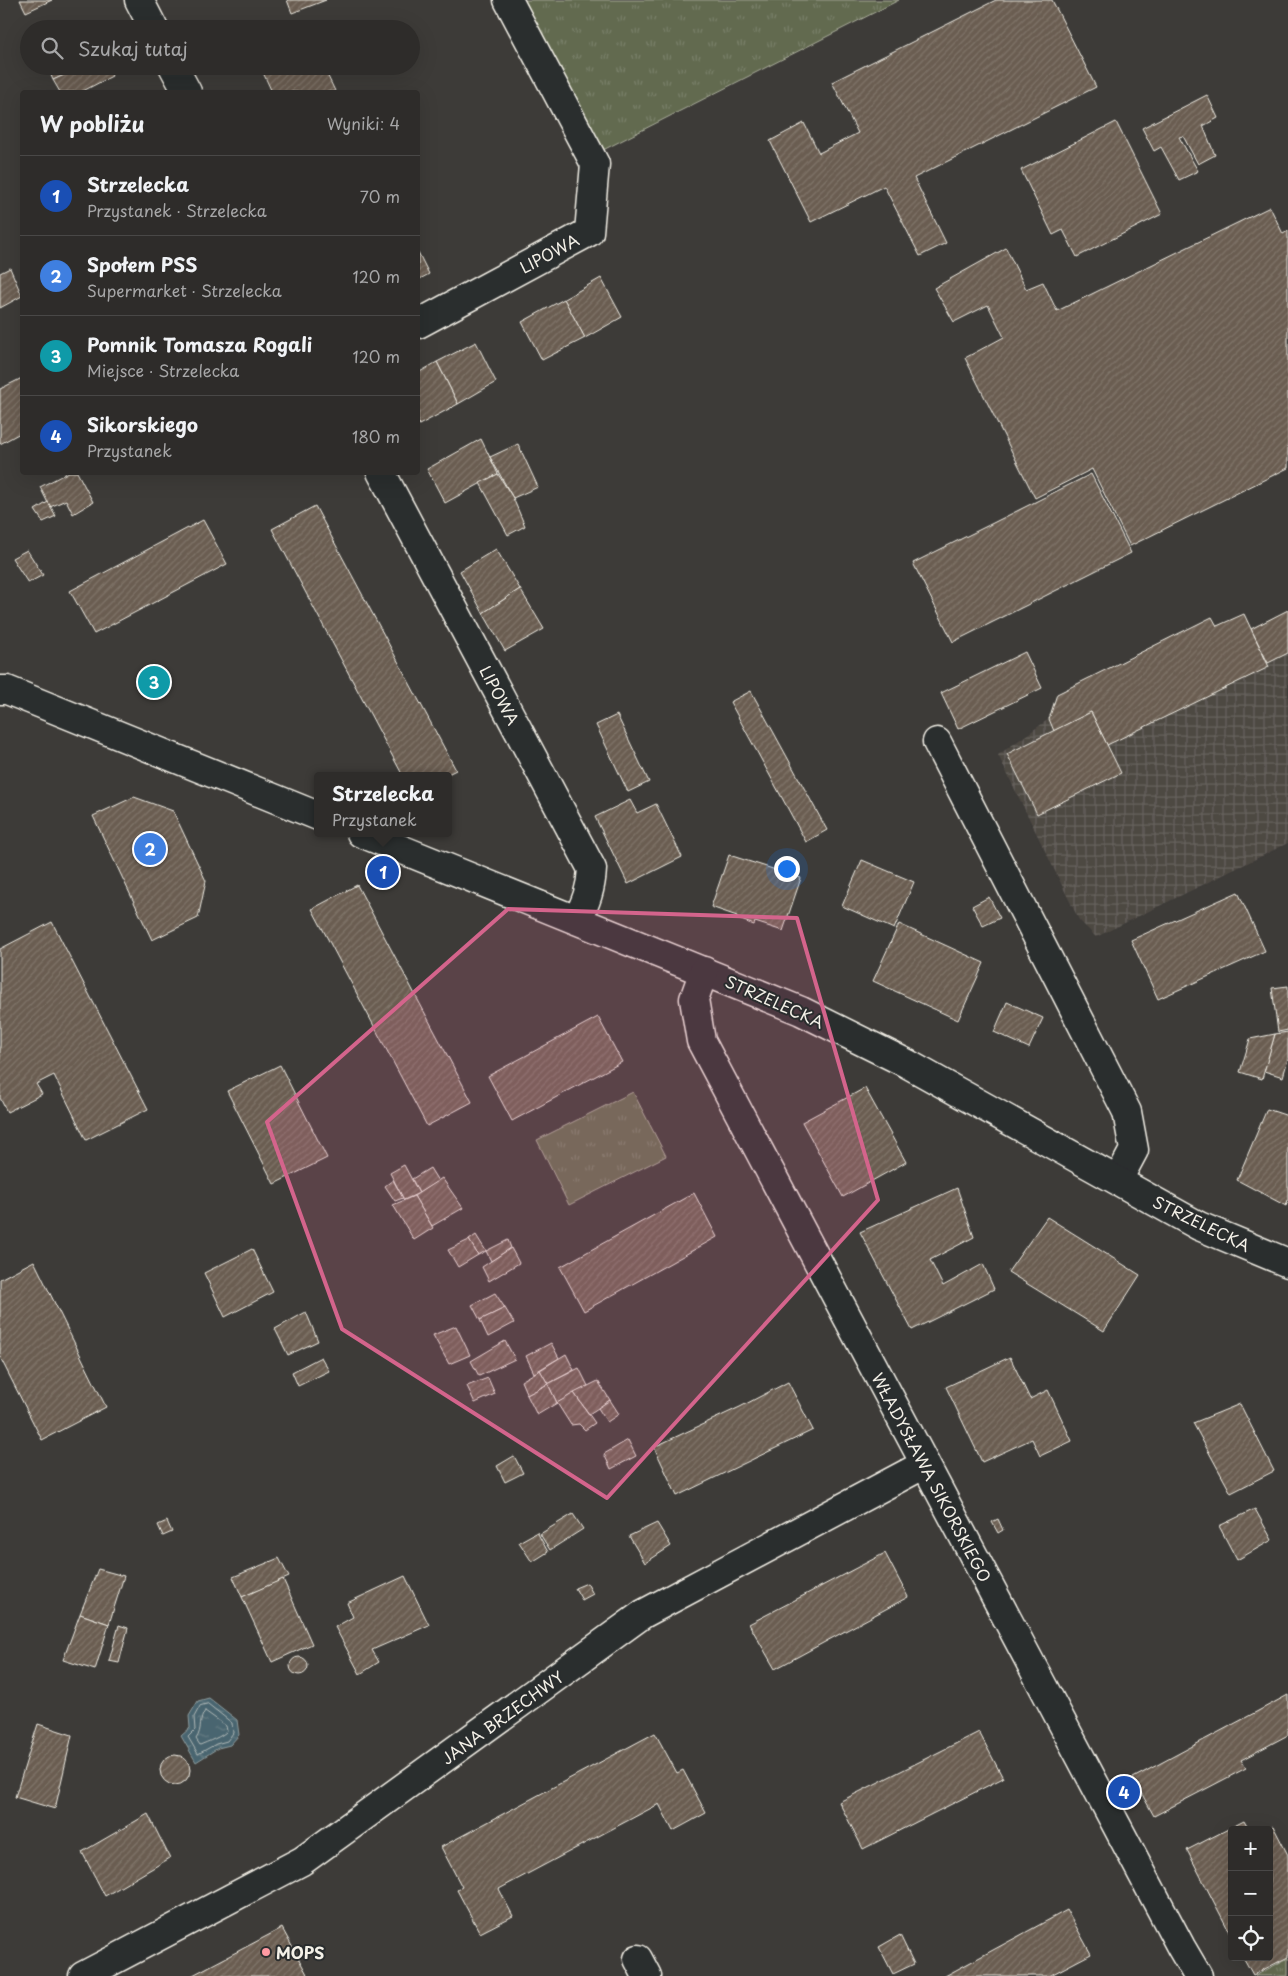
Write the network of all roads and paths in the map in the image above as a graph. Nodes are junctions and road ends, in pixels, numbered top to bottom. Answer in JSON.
{"nodes":[{"id":1,"x":139,"y":0,"type":"edge"},
{"id":2,"x":508,"y":0,"type":"edge"},
{"id":3,"x":149,"y":20,"type":"edge"},
{"id":4,"x":178,"y":75,"type":"edge"},
{"id":5,"x":186,"y":90,"type":"edge"},
{"id":6,"x":420,"y":323,"type":"edge"},
{"id":7,"x":383,"y":475,"type":"edge"},
{"id":8,"x":2,"y":686,"type":"edge"},
{"id":9,"x":938,"y":742,"type":"dead end"},
{"id":10,"x":314,"y":814,"type":"edge"},
{"id":11,"x":371,"y":837,"type":"edge"},
{"id":12,"x":577,"y":920,"type":"junction"},
{"id":13,"x":704,"y":971,"type":"junction"},
{"id":14,"x":1118,"y":1180,"type":"junction"},
{"id":15,"x":1288,"y":1263,"type":"edge"},
{"id":16,"x":925,"y":1464,"type":"junction"},
{"id":17,"x":83,"y":1976,"type":"edge"},
{"id":18,"x":1198,"y":1976,"type":"edge"}],
"edges":[{"from":1,"to":3,"type":"street"},
{"from":2,"to":6,"type":"street","name":"LIPOWA"},
{"from":4,"to":5,"type":"street"},
{"from":7,"to":12,"type":"street","name":"LIPOWA"},
{"from":8,"to":10,"type":"street"},
{"from":9,"to":14,"type":"street"},
{"from":11,"to":12,"type":"street","name":"STRZELECKA"},
{"from":12,"to":13,"type":"street","name":"STRZELECKA"},
{"from":13,"to":14,"type":"street","name":"STRZELECKA"},
{"from":13,"to":16,"type":"street","name":"WŁADYSŁAWA SIKORSKIEGO"},
{"from":14,"to":15,"type":"street","name":"STRZELECKA"},
{"from":16,"to":17,"type":"street","name":"JANA BRZECHWY"},
{"from":16,"to":18,"type":"street","name":"WŁADYSŁAWA SIKORSKIEGO"}]}
